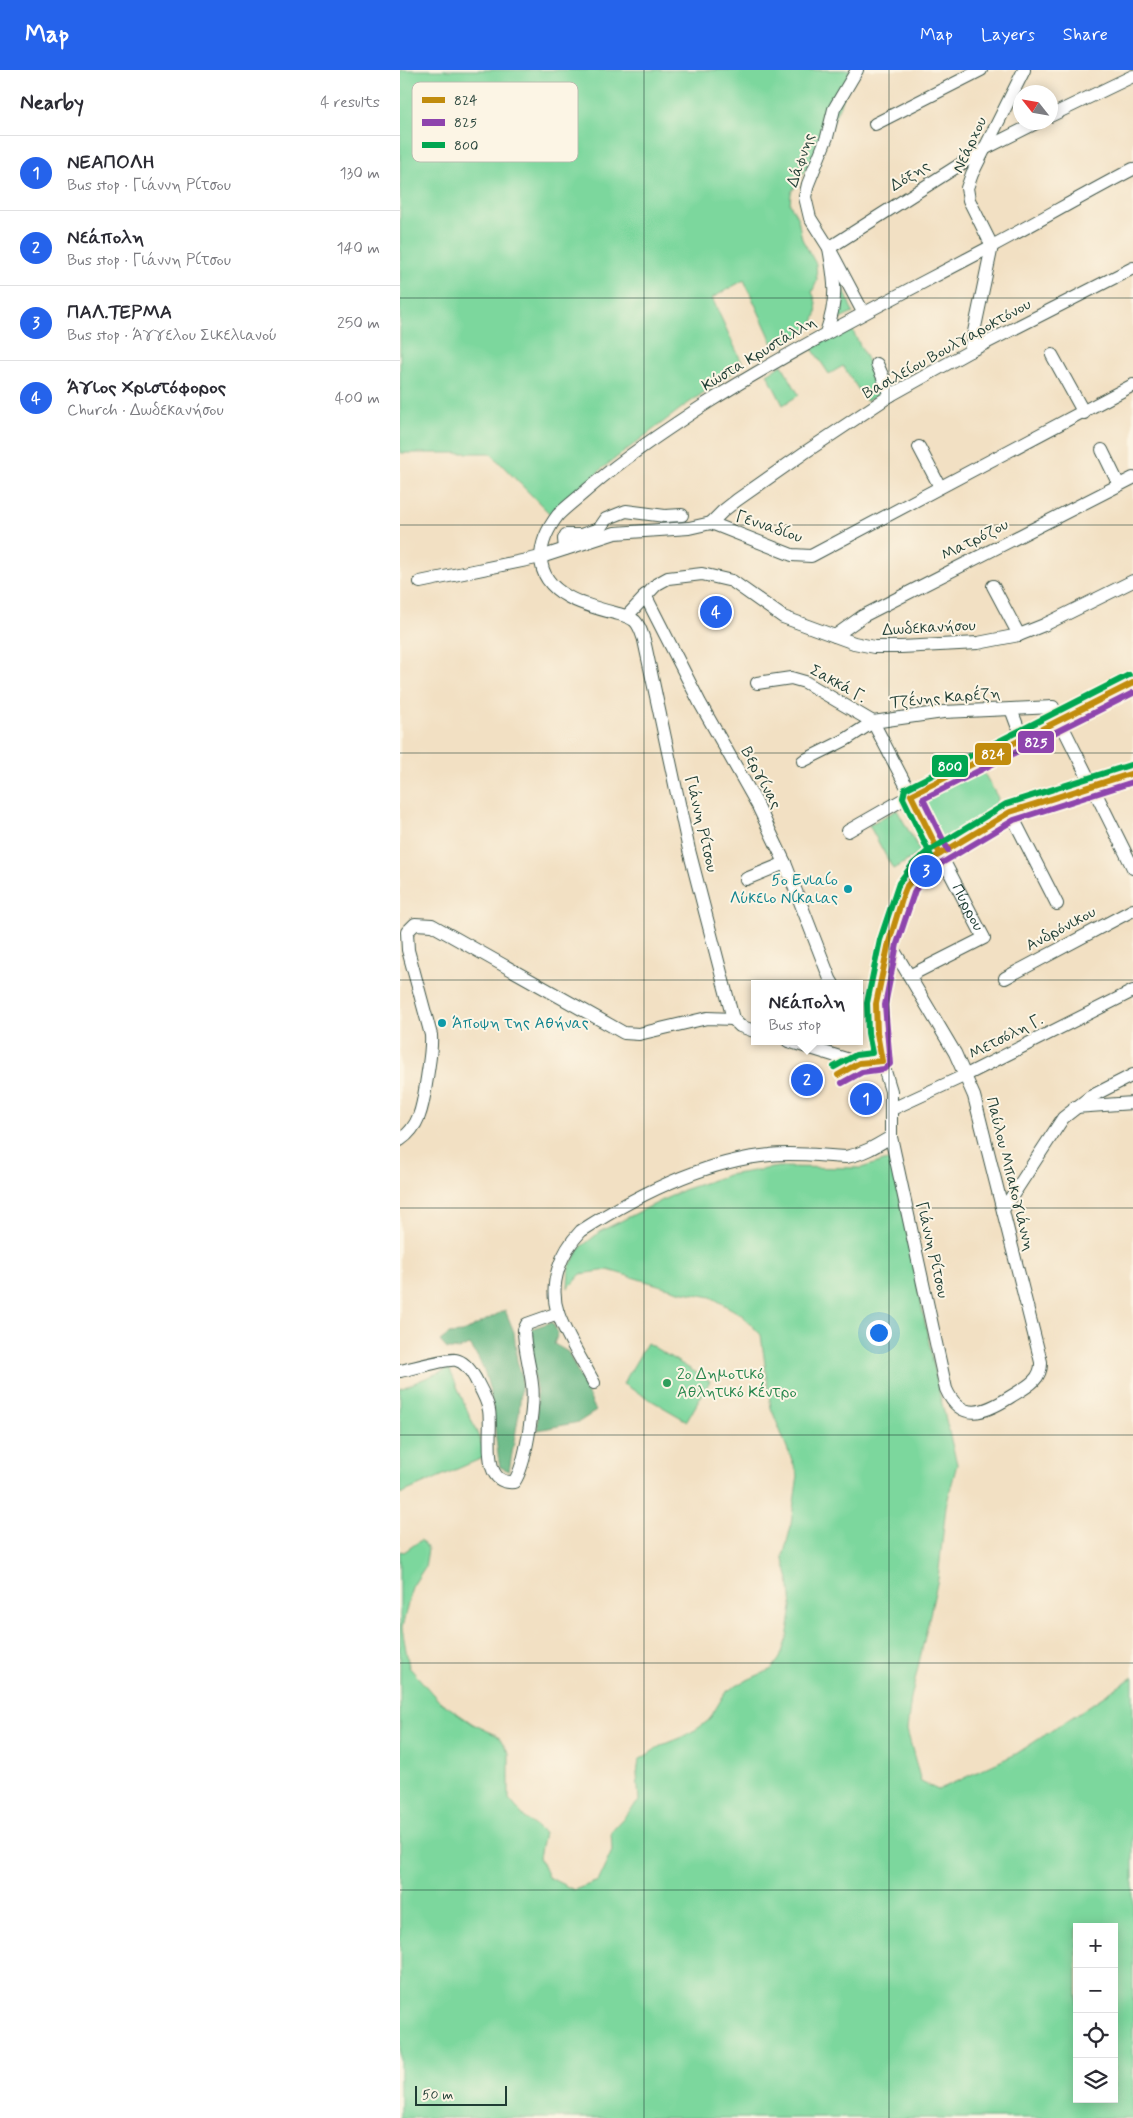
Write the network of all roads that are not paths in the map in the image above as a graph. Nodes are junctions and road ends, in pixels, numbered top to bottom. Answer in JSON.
{"nodes":[{"id":1,"x":856,"y":70,"type":"edge"},
{"id":2,"x":981,"y":70,"type":"edge"},
{"id":3,"x":1024,"y":70,"type":"edge"},
{"id":4,"x":1133,"y":76,"type":"edge"},
{"id":5,"x":1058,"y":112,"type":"edge"},
{"id":6,"x":874,"y":124,"type":"dead end"},
{"id":7,"x":1022,"y":130,"type":"edge"},
{"id":8,"x":986,"y":148,"type":"junction"},
{"id":9,"x":1133,"y":169,"type":"edge"},
{"id":10,"x":992,"y":246,"type":"junction"},
{"id":11,"x":829,"y":248,"type":"junction"},
{"id":12,"x":1133,"y":268,"type":"edge"},
{"id":13,"x":863,"y":312,"type":"junction"},
{"id":14,"x":826,"y":333,"type":"junction"},
{"id":15,"x":970,"y":352,"type":"junction"},
{"id":16,"x":1052,"y":355,"type":"dead end"},
{"id":17,"x":877,"y":364,"type":"dead end"},
{"id":18,"x":1133,"y":385,"type":"edge"},
{"id":19,"x":891,"y":396,"type":"junction"},
{"id":20,"x":1084,"y":413,"type":"junction"},
{"id":21,"x":919,"y":447,"type":"dead end"},
{"id":22,"x":1102,"y":450,"type":"dead end"},
{"id":23,"x":1133,"y":478,"type":"edge"},
{"id":24,"x":1119,"y":485,"type":"junction"},
{"id":25,"x":940,"y":487,"type":"junction"},
{"id":26,"x":682,"y":515,"type":"dead end"},
{"id":27,"x":711,"y":524,"type":"junction"},
{"id":28,"x":565,"y":549,"type":"junction"},
{"id":29,"x":541,"y":557,"type":"junction"},
{"id":30,"x":1133,"y":581,"type":"edge"},
{"id":31,"x":420,"y":582,"type":"dead end"},
{"id":32,"x":992,"y":586,"type":"dead end"},
{"id":33,"x":645,"y":595,"type":"junction"},
{"id":34,"x":627,"y":616,"type":"junction"},
{"id":35,"x":1018,"y":635,"type":"junction"},
{"id":36,"x":834,"y":636,"type":"junction"},
{"id":37,"x":757,"y":683,"type":"dead end"},
{"id":38,"x":1133,"y":683,"type":"edge"},
{"id":39,"x":1011,"y":709,"type":"junction"},
{"id":40,"x":1056,"y":714,"type":"junction"},
{"id":41,"x":873,"y":722,"type":"junction"},
{"id":42,"x":1022,"y":740,"type":"junction"},
{"id":43,"x":803,"y":762,"type":"dead end"},
{"id":44,"x":1133,"y":773,"type":"edge"},
{"id":45,"x":1092,"y":787,"type":"junction"},
{"id":46,"x":911,"y":795,"type":"junction"},
{"id":47,"x":1010,"y":812,"type":"junction"},
{"id":48,"x":848,"y":831,"type":"dead end"},
{"id":49,"x":940,"y":854,"type":"junction"},
{"id":50,"x":785,"y":863,"type":"junction"},
{"id":51,"x":1133,"y":868,"type":"edge"},
{"id":52,"x":746,"y":879,"type":"dead end"},
{"id":53,"x":1058,"y":904,"type":"dead end"},
{"id":54,"x":1133,"y":910,"type":"edge"},
{"id":55,"x":890,"y":942,"type":"junction"},
{"id":56,"x":910,"y":975,"type":"junction"},
{"id":57,"x":1005,"y":978,"type":"dead end"},
{"id":58,"x":831,"y":980,"type":"edge"},
{"id":59,"x":1133,"y":992,"type":"edge"},
{"id":60,"x":863,"y":1000,"type":"edge"},
{"id":61,"x":876,"y":1004,"type":"junction"},
{"id":62,"x":733,"y":1020,"type":"junction"},
{"id":63,"x":751,"y":1029,"type":"edge"},
{"id":64,"x":801,"y":1045,"type":"edge"},
{"id":65,"x":882,"y":1061,"type":"junction"},
{"id":66,"x":966,"y":1075,"type":"junction"},
{"id":67,"x":1133,"y":1076,"type":"edge"},
{"id":68,"x":1133,"y":1103,"type":"edge"},
{"id":69,"x":1075,"y":1107,"type":"junction"},
{"id":70,"x":892,"y":1109,"type":"junction"},
{"id":71,"x":891,"y":1138,"type":"junction"},
{"id":72,"x":400,"y":1140,"type":"edge"},
{"id":73,"x":1003,"y":1210,"type":"junction"},
{"id":74,"x":558,"y":1313,"type":"junction"},
{"id":75,"x":400,"y":1372,"type":"edge"},
{"id":76,"x":594,"y":1383,"type":"dead end"},
{"id":77,"x":993,"y":1407,"type":"joint"}],
"edges":[{"from":1,"to":11,"type":"street","name":"Δάφνης"},
{"from":2,"to":6,"type":"street"},
{"from":3,"to":8,"type":"street","name":"Νεάρχου"},
{"from":4,"to":5,"type":"street"},
{"from":7,"to":8,"type":"street","name":"Δόξης"},
{"from":8,"to":10,"type":"street","name":"Νεάρχου"},
{"from":8,"to":11,"type":"street","name":"Δόξης"},
{"from":9,"to":10,"type":"street","name":"Κώστα Κρυστάλλη"},
{"from":10,"to":13,"type":"street","name":"Κώστα Κρυστάλλη"},
{"from":10,"to":15,"type":"street"},
{"from":11,"to":13,"type":"street","name":"Δάφνης"},
{"from":11,"to":14,"type":"street"},
{"from":12,"to":15,"type":"street","name":"Βασιλείου Βουλγαροκτόνου"},
{"from":13,"to":14,"type":"street","name":"Κώστα Κρυστάλλη"},
{"from":14,"to":29,"type":"street","name":"Κώστα Κρυστάλλη"},
{"from":15,"to":19,"type":"street","name":"Βασιλείου Βουλγαροκτόνου"},
{"from":16,"to":20,"type":"street"},
{"from":17,"to":19,"type":"street"},
{"from":18,"to":20,"type":"street","name":"Γενναδίου"},
{"from":19,"to":27,"type":"street","name":"Βασιλείου Βουλγαροκτόνου"},
{"from":20,"to":25,"type":"street","name":"Γενναδίου"},
{"from":21,"to":25,"type":"street"},
{"from":22,"to":24,"type":"street"},
{"from":23,"to":24,"type":"street","name":"Ματρόζου"},
{"from":24,"to":36,"type":"street","name":"Ματρόζου"},
{"from":25,"to":27,"type":"street","name":"Γενναδίου"},
{"from":26,"to":28,"type":"street"},
{"from":27,"to":28,"type":"street","name":"Γενναδίου"},
{"from":28,"to":29,"type":"street","name":"Γενναδίου"},
{"from":29,"to":31,"type":"street","name":"Γενναδίου"},
{"from":29,"to":34,"type":"street","name":"Κώστα Κρυστάλλη"},
{"from":30,"to":35,"type":"street","name":"Δωδεκανήσου"},
{"from":32,"to":35,"type":"street"},
{"from":33,"to":34,"type":"street","name":"Δωδεκανήσου"},
{"from":33,"to":36,"type":"street","name":"Δωδεκανήσου"},
{"from":33,"to":50,"type":"street","name":"Βεργίνας"},
{"from":34,"to":62,"type":"street","name":"Γιάννη Ρίτσου"},
{"from":35,"to":36,"type":"street","name":"Δωδεκανήσου"},
{"from":37,"to":41,"type":"street","name":"Σακκά Γ."},
{"from":38,"to":40,"type":"street"},
{"from":39,"to":40,"type":"street","name":"Τζένης Καρέζη"},
{"from":39,"to":41,"type":"street","name":"Τζένης Καρέζη"},
{"from":39,"to":42,"type":"street","name":"Τζένης Καρέζη"},
{"from":40,"to":42,"type":"street"},
{"from":40,"to":45,"type":"street"},
{"from":41,"to":43,"type":"street","name":"Τζένης Καρέζη"},
{"from":41,"to":46,"type":"street","name":"Πύρρου"},
{"from":42,"to":46,"type":"street"},
{"from":44,"to":45,"type":"street"},
{"from":45,"to":47,"type":"street"},
{"from":45,"to":51,"type":"street"},
{"from":46,"to":48,"type":"street"},
{"from":46,"to":49,"type":"street","name":"Πύρρου"},
{"from":47,"to":49,"type":"street"},
{"from":47,"to":53,"type":"street"},
{"from":49,"to":55,"type":"street","name":"Γιάννη Ρίτσου"},
{"from":49,"to":56,"type":"street","name":"Πύρρου"},
{"from":50,"to":52,"type":"street"},
{"from":50,"to":58,"type":"street","name":"Βεργίνας"},
{"from":54,"to":57,"type":"street","name":"Ανδρόνικου"},
{"from":55,"to":56,"type":"street","name":"Παύλου Μπακογιάννη"},
{"from":55,"to":61,"type":"street","name":"Γιάννη Ρίτσου"},
{"from":56,"to":66,"type":"street","name":"Παύλου Μπακογιάννη"},
{"from":59,"to":66,"type":"street","name":"Μετσόλη Γ."},
{"from":60,"to":61,"type":"street"},
{"from":61,"to":65,"type":"street","name":"Γιάννη Ρίτσου"},
{"from":62,"to":63,"type":"street"},
{"from":62,"to":72,"type":"street"},
{"from":64,"to":65,"type":"street"},
{"from":65,"to":70,"type":"street","name":"Γιάννη Ρίτσου"},
{"from":66,"to":70,"type":"street","name":"Μετσόλη Γ."},
{"from":66,"to":73,"type":"street","name":"Παύλου Μπακογιάννη"},
{"from":67,"to":69,"type":"street"},
{"from":68,"to":69,"type":"street"},
{"from":69,"to":73,"type":"street"},
{"from":70,"to":71,"type":"street","name":"Γιάννη Ρίτσου"},
{"from":71,"to":74,"type":"street"},
{"from":71,"to":77,"type":"street","name":"Γιάννη Ρίτσου"},
{"from":73,"to":77,"type":"street","name":"Παύλου Μπακογιάννη"},
{"from":74,"to":75,"type":"street"},
{"from":74,"to":76,"type":"street"}]}
